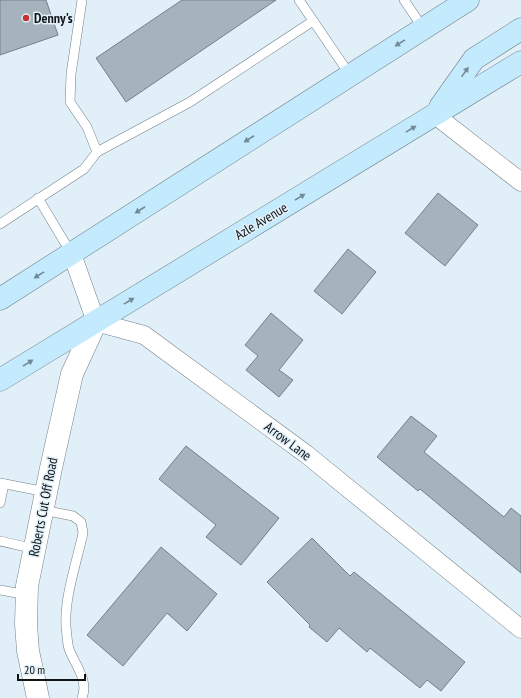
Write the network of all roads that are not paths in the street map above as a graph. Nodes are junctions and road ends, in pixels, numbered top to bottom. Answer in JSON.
{"nodes":[{"id":1,"x":82,"y":0,"type":"edge"},
{"id":2,"x":299,"y":0,"type":"edge"},
{"id":3,"x":404,"y":0,"type":"edge"},
{"id":4,"x":468,"y":0,"type":"edge"},
{"id":5,"x":313,"y":21,"type":"junction"},
{"id":6,"x":423,"y":28,"type":"junction"},
{"id":7,"x":521,"y":29,"type":"edge"},
{"id":8,"x":521,"y":62,"type":"edge"},
{"id":9,"x":350,"y":74,"type":"junction"},
{"id":10,"x":435,"y":115,"type":"junction"},
{"id":11,"x":97,"y":152,"type":"junction"},
{"id":12,"x":521,"y":182,"type":"edge"},
{"id":13,"x":38,"y":198,"type":"junction"},
{"id":14,"x":0,"y":224,"type":"edge"},
{"id":15,"x":72,"y":254,"type":"junction"},
{"id":16,"x":0,"y":299,"type":"edge"},
{"id":17,"x":96,"y":322,"type":"junction"},
{"id":18,"x":0,"y":380,"type":"edge"},
{"id":19,"x":2,"y":484,"type":"edge"},
{"id":20,"x":44,"y":501,"type":"junction"},
{"id":21,"x":0,"y":503,"type":"edge"},
{"id":22,"x":0,"y":541,"type":"edge"},
{"id":23,"x":35,"y":549,"type":"junction"},
{"id":24,"x":0,"y":590,"type":"edge"},
{"id":25,"x":27,"y":595,"type":"junction"},
{"id":26,"x":521,"y":629,"type":"edge"},
{"id":27,"x":38,"y":698,"type":"edge"},
{"id":28,"x":82,"y":698,"type":"edge"}],
"edges":[{"from":1,"to":11,"type":"lane"},
{"from":2,"to":5,"type":"lane"},
{"from":3,"to":6,"type":"lane"},
{"from":4,"to":6,"type":"main road"},
{"from":5,"to":9,"type":"lane"},
{"from":5,"to":11,"type":"lane"},
{"from":6,"to":9,"type":"main road","one_way":true},
{"from":10,"to":7,"type":"main road","one_way":true},
{"from":8,"to":10,"type":"main road","name":"Azle Avenue"},
{"from":9,"to":15,"type":"main road","one_way":true},
{"from":10,"to":12,"type":"street"},
{"from":17,"to":10,"type":"main road","name":"Azle Avenue","one_way":true},
{"from":11,"to":13,"type":"lane"},
{"from":13,"to":14,"type":"lane"},
{"from":13,"to":15,"type":"lane"},
{"from":15,"to":16,"type":"main road","one_way":true},
{"from":15,"to":17,"type":"street"},
{"from":18,"to":17,"type":"main road","name":"Azle Avenue","one_way":true},
{"from":17,"to":20,"type":"street","name":"Roberts Cut Off Road"},
{"from":17,"to":26,"type":"street","name":"Arrow Lane"},
{"from":19,"to":20,"type":"lane"},
{"from":19,"to":21,"type":"lane"},
{"from":20,"to":23,"type":"street","name":"Roberts Cut Off Road"},
{"from":20,"to":28,"type":"lane"},
{"from":22,"to":23,"type":"lane"},
{"from":23,"to":25,"type":"street","name":"Roberts Cut Off Road"},
{"from":24,"to":25,"type":"lane"},
{"from":25,"to":27,"type":"street","name":"Roberts Cut Off Road"}]}
